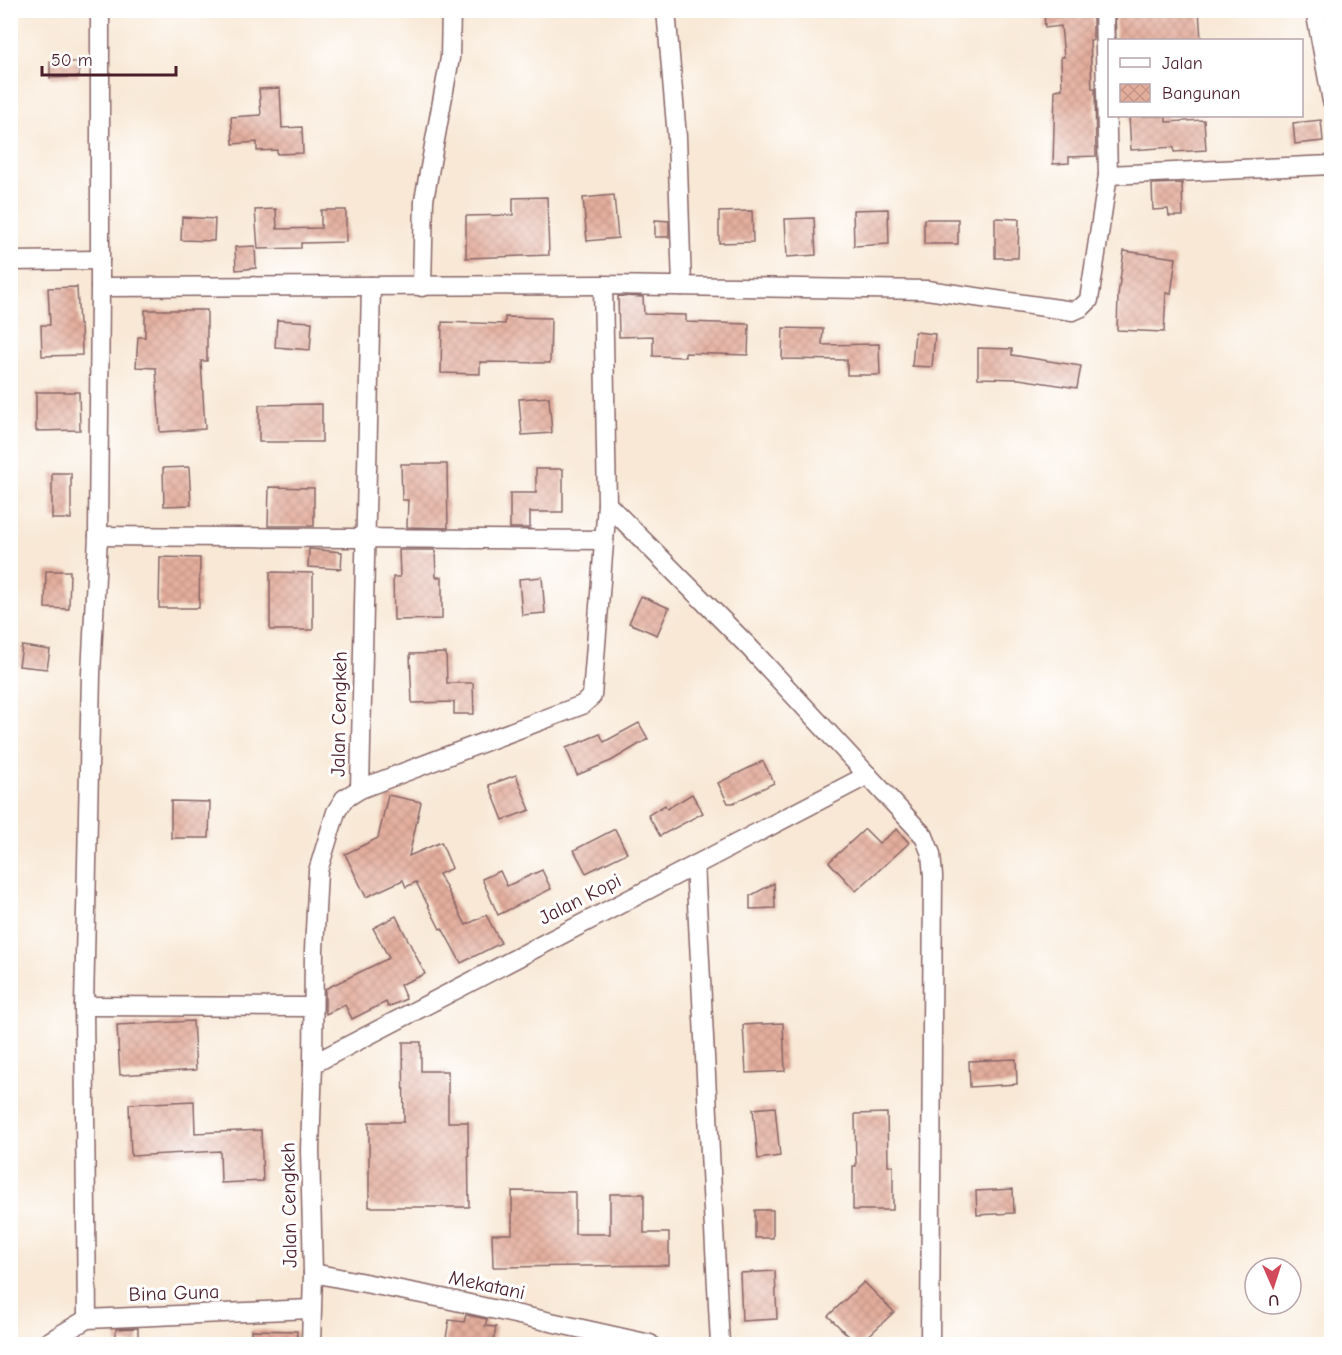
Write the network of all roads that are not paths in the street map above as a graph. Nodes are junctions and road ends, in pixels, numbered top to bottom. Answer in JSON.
{"nodes":[{"id":1,"x":100,"y":10,"type":"edge"},
{"id":2,"x":451,"y":10,"type":"edge"},
{"id":3,"x":666,"y":10,"type":"edge"},
{"id":4,"x":1104,"y":10,"type":"edge"},
{"id":5,"x":1315,"y":10,"type":"edge"},
{"id":6,"x":1107,"y":68,"type":"edge"},
{"id":7,"x":1332,"y":101,"type":"edge"},
{"id":8,"x":1332,"y":165,"type":"edge"},
{"id":9,"x":1108,"y":175,"type":"junction"},
{"id":10,"x":100,"y":260,"type":"junction"},
{"id":11,"x":10,"y":261,"type":"edge"},
{"id":12,"x":603,"y":285,"type":"junction"},
{"id":13,"x":371,"y":286,"type":"junction"},
{"id":14,"x":422,"y":286,"type":"junction"},
{"id":15,"x":682,"y":286,"type":"junction"},
{"id":16,"x":100,"y":287,"type":"junction"},
{"id":17,"x":607,"y":504,"type":"junction"},
{"id":18,"x":98,"y":536,"type":"junction"},
{"id":19,"x":365,"y":538,"type":"junction"},
{"id":20,"x":603,"y":540,"type":"junction"},
{"id":21,"x":868,"y":775,"type":"junction"},
{"id":22,"x":360,"y":789,"type":"junction"},
{"id":23,"x":695,"y":865,"type":"junction"},
{"id":24,"x":84,"y":1006,"type":"junction"},
{"id":25,"x":313,"y":1006,"type":"junction"},
{"id":26,"x":313,"y":1064,"type":"junction"},
{"id":27,"x":313,"y":1273,"type":"junction"},
{"id":28,"x":311,"y":1310,"type":"junction"},
{"id":29,"x":87,"y":1319,"type":"junction"},
{"id":30,"x":45,"y":1344,"type":"edge"},
{"id":31,"x":311,"y":1344,"type":"edge"},
{"id":32,"x":650,"y":1344,"type":"edge"},
{"id":33,"x":720,"y":1344,"type":"edge"},
{"id":34,"x":930,"y":1344,"type":"edge"}],
"edges":[{"from":1,"to":10,"type":"street"},
{"from":2,"to":14,"type":"street"},
{"from":3,"to":15,"type":"street"},
{"from":4,"to":6,"type":"street"},
{"from":5,"to":7,"type":"street"},
{"from":6,"to":9,"type":"street"},
{"from":8,"to":9,"type":"street"},
{"from":9,"to":15,"type":"street"},
{"from":10,"to":11,"type":"street"},
{"from":10,"to":16,"type":"street"},
{"from":12,"to":14,"type":"street"},
{"from":12,"to":15,"type":"street"},
{"from":12,"to":17,"type":"street"},
{"from":13,"to":14,"type":"street"},
{"from":13,"to":16,"type":"street"},
{"from":13,"to":19,"type":"street","name":"Jalan Cengkeh"},
{"from":16,"to":18,"type":"street"},
{"from":17,"to":20,"type":"street"},
{"from":17,"to":21,"type":"street"},
{"from":18,"to":19,"type":"street"},
{"from":18,"to":24,"type":"street"},
{"from":19,"to":20,"type":"street"},
{"from":19,"to":22,"type":"street","name":"Jalan Cengkeh"},
{"from":20,"to":22,"type":"street"},
{"from":21,"to":23,"type":"street","name":"Jalan Kopi"},
{"from":21,"to":34,"type":"street"},
{"from":22,"to":25,"type":"street","name":"Jalan Cengkeh"},
{"from":23,"to":26,"type":"street","name":"Jalan Kopi"},
{"from":23,"to":33,"type":"street"},
{"from":24,"to":25,"type":"street"},
{"from":24,"to":29,"type":"street"},
{"from":25,"to":26,"type":"street","name":"Jalan Cengkeh"},
{"from":26,"to":27,"type":"street","name":"Jalan Cengkeh"},
{"from":27,"to":28,"type":"street","name":"Jalan Cengkeh"},
{"from":27,"to":32,"type":"street","name":"Mekatani"},
{"from":28,"to":29,"type":"street","name":"Bina Guna"},
{"from":28,"to":31,"type":"street","name":"Jalan Cengkeh"},
{"from":29,"to":30,"type":"street","name":"Bina Guna"}]}
